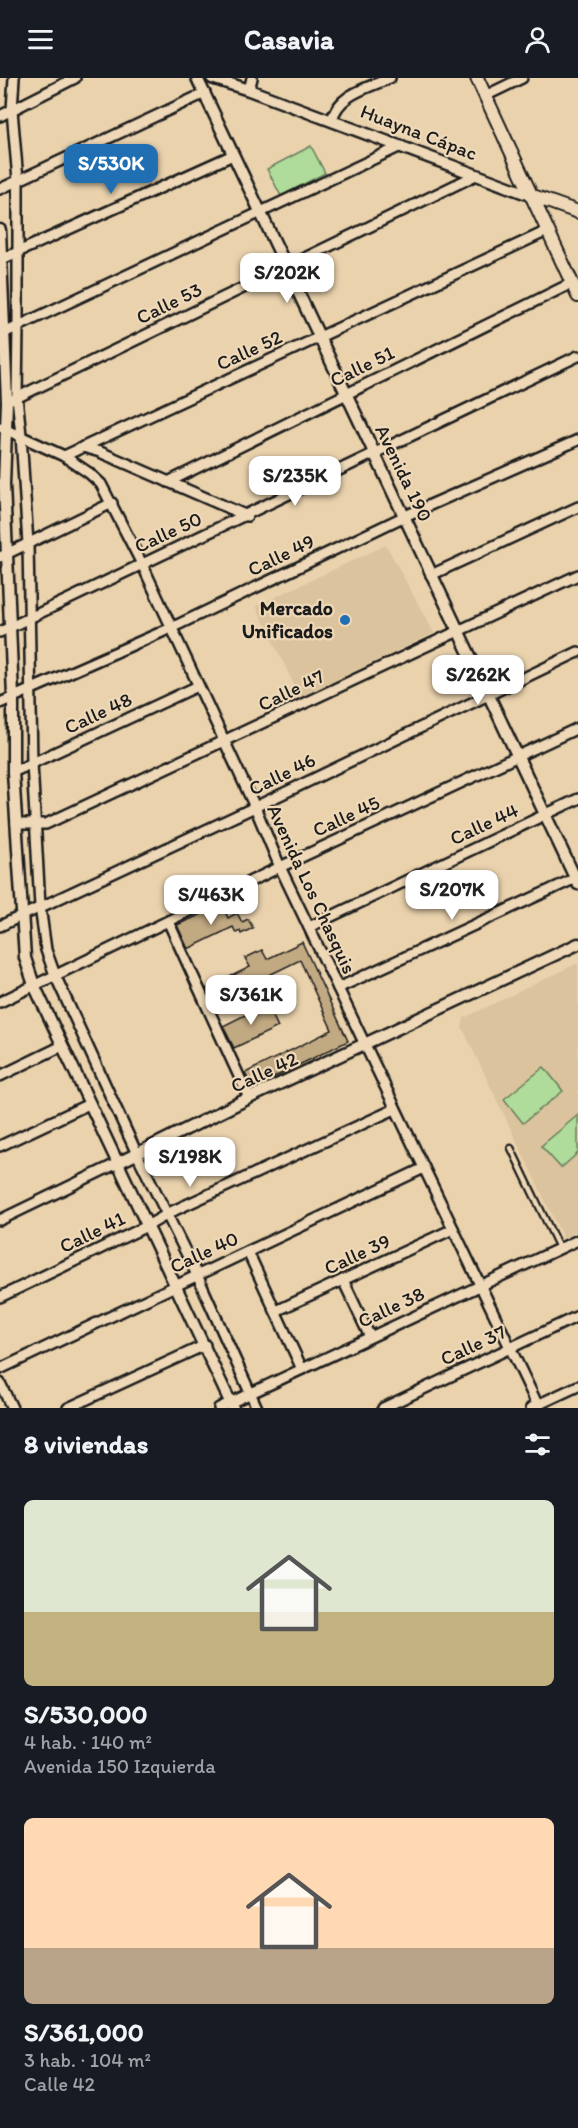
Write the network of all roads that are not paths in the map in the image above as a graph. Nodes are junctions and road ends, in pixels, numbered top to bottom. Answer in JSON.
{"nodes":[{"id":1,"x":14,"y":78,"type":"edge"},
{"id":2,"x":75,"y":78,"type":"edge"},
{"id":3,"x":197,"y":78,"type":"edge"},
{"id":4,"x":212,"y":78,"type":"edge"},
{"id":5,"x":252,"y":78,"type":"edge"},
{"id":6,"x":390,"y":78,"type":"edge"},
{"id":7,"x":477,"y":78,"type":"edge"},
{"id":8,"x":522,"y":78,"type":"edge"},
{"id":9,"x":249,"y":90,"type":"junction"},
{"id":10,"x":205,"y":93,"type":"junction"},
{"id":11,"x":485,"y":96,"type":"junction"},
{"id":12,"x":12,"y":110,"type":"junction"},
{"id":13,"x":0,"y":116,"type":"edge"},
{"id":14,"x":332,"y":120,"type":"junction"},
{"id":15,"x":401,"y":147,"type":"junction"},
{"id":16,"x":233,"y":155,"type":"junction"},
{"id":17,"x":476,"y":175,"type":"junction"},
{"id":18,"x":18,"y":180,"type":"junction"},
{"id":19,"x":0,"y":189,"type":"edge"},
{"id":20,"x":530,"y":195,"type":"junction"},
{"id":21,"x":261,"y":213,"type":"junction"},
{"id":22,"x":578,"y":213,"type":"edge"},
{"id":23,"x":0,"y":230,"type":"edge"},
{"id":24,"x":547,"y":231,"type":"junction"},
{"id":25,"x":18,"y":252,"type":"junction"},
{"id":26,"x":0,"y":259,"type":"edge"},
{"id":27,"x":286,"y":266,"type":"junction"},
{"id":28,"x":572,"y":284,"type":"junction"},
{"id":29,"x":578,"y":296,"type":"edge"},
{"id":30,"x":18,"y":327,"type":"junction"},
{"id":31,"x":4,"y":333,"type":"junction"},
{"id":32,"x":319,"y":338,"type":"junction"},
{"id":33,"x":578,"y":356,"type":"edge"},
{"id":34,"x":346,"y":394,"type":"junction"},
{"id":35,"x":12,"y":400,"type":"junction"},
{"id":36,"x":3,"y":428,"type":"edge"},
{"id":37,"x":21,"y":435,"type":"junction"},
{"id":38,"x":578,"y":440,"type":"edge"},
{"id":39,"x":83,"y":447,"type":"junction"},
{"id":40,"x":374,"y":454,"type":"junction"},
{"id":41,"x":64,"y":456,"type":"junction"},
{"id":42,"x":168,"y":482,"type":"junction"},
{"id":43,"x":2,"y":484,"type":"edge"},
{"id":44,"x":111,"y":503,"type":"junction"},
{"id":45,"x":578,"y":507,"type":"edge"},
{"id":46,"x":247,"y":516,"type":"junction"},
{"id":47,"x":405,"y":516,"type":"junction"},
{"id":48,"x":27,"y":544,"type":"junction"},
{"id":49,"x":3,"y":556,"type":"edge"},
{"id":50,"x":142,"y":564,"type":"junction"},
{"id":51,"x":578,"y":574,"type":"edge"},
{"id":52,"x":431,"y":575,"type":"junction"},
{"id":53,"x":30,"y":618,"type":"junction"},
{"id":54,"x":171,"y":628,"type":"junction"},
{"id":55,"x":5,"y":630,"type":"edge"},
{"id":56,"x":457,"y":630,"type":"junction"},
{"id":57,"x":578,"y":652,"type":"edge"},
{"id":58,"x":198,"y":686,"type":"junction"},
{"id":59,"x":31,"y":688,"type":"junction"},
{"id":60,"x":488,"y":694,"type":"junction"},
{"id":61,"x":13,"y":696,"type":"junction"},
{"id":62,"x":0,"y":703,"type":"edge"},
{"id":63,"x":578,"y":728,"type":"edge"},
{"id":64,"x":224,"y":742,"type":"junction"},
{"id":65,"x":517,"y":756,"type":"junction"},
{"id":66,"x":32,"y":763,"type":"junction"},
{"id":67,"x":13,"y":772,"type":"junction"},
{"id":68,"x":578,"y":799,"type":"edge"},
{"id":69,"x":255,"y":807,"type":"junction"},
{"id":70,"x":545,"y":815,"type":"junction"},
{"id":71,"x":36,"y":824,"type":"junction"},
{"id":72,"x":16,"y":825,"type":"junction"},
{"id":73,"x":280,"y":867,"type":"junction"},
{"id":74,"x":577,"y":880,"type":"edge"},
{"id":75,"x":40,"y":906,"type":"junction"},
{"id":76,"x":21,"y":915,"type":"junction"},
{"id":77,"x":168,"y":921,"type":"junction"},
{"id":78,"x":1,"y":924,"type":"edge"},
{"id":79,"x":309,"y":927,"type":"junction"},
{"id":80,"x":578,"y":944,"type":"edge"},
{"id":81,"x":55,"y":975,"type":"junction"},
{"id":82,"x":34,"y":985,"type":"junction"},
{"id":83,"x":338,"y":988,"type":"junction"},
{"id":84,"x":0,"y":1002,"type":"edge"},
{"id":85,"x":365,"y":1044,"type":"junction"},
{"id":86,"x":62,"y":1046,"type":"junction"},
{"id":87,"x":0,"y":1076,"type":"edge"},
{"id":88,"x":249,"y":1098,"type":"junction"},
{"id":89,"x":89,"y":1104,"type":"junction"},
{"id":90,"x":395,"y":1108,"type":"junction"},
{"id":91,"x":0,"y":1146,"type":"edge"},
{"id":92,"x":511,"y":1148,"type":"dead end"},
{"id":93,"x":137,"y":1154,"type":"junction"},
{"id":94,"x":118,"y":1163,"type":"junction"},
{"id":95,"x":424,"y":1168,"type":"junction"},
{"id":96,"x":167,"y":1214,"type":"junction"},
{"id":97,"x":0,"y":1220,"type":"edge"},
{"id":98,"x":147,"y":1226,"type":"junction"},
{"id":99,"x":453,"y":1229,"type":"junction"},
{"id":100,"x":578,"y":1240,"type":"edge"},
{"id":101,"x":559,"y":1248,"type":"junction"},
{"id":102,"x":248,"y":1251,"type":"junction"},
{"id":103,"x":197,"y":1275,"type":"junction"},
{"id":104,"x":343,"y":1280,"type":"junction"},
{"id":105,"x":176,"y":1285,"type":"junction"},
{"id":106,"x":480,"y":1286,"type":"junction"},
{"id":107,"x":0,"y":1297,"type":"edge"},
{"id":108,"x":276,"y":1311,"type":"junction"},
{"id":109,"x":578,"y":1316,"type":"edge"},
{"id":110,"x":370,"y":1337,"type":"junction"},
{"id":111,"x":205,"y":1345,"type":"junction"},
{"id":112,"x":510,"y":1348,"type":"junction"},
{"id":113,"x":0,"y":1368,"type":"edge"},
{"id":114,"x":302,"y":1369,"type":"junction"},
{"id":115,"x":0,"y":1383,"type":"edge"},
{"id":116,"x":578,"y":1386,"type":"edge"},
{"id":117,"x":250,"y":1393,"type":"junction"},
{"id":118,"x":232,"y":1405,"type":"edge"},
{"id":119,"x":536,"y":1407,"type":"edge"},
{"id":120,"x":12,"y":1408,"type":"edge"},
{"id":121,"x":68,"y":1408,"type":"edge"},
{"id":122,"x":219,"y":1408,"type":"edge"},
{"id":123,"x":257,"y":1408,"type":"edge"},
{"id":124,"x":383,"y":1408,"type":"edge"}],
"edges":[{"from":1,"to":12,"type":"street"},
{"from":2,"to":12,"type":"street"},
{"from":3,"to":10,"type":"street","name":"Avenida 190"},
{"from":4,"to":9,"type":"street","name":"Huayna Cápac"},
{"from":5,"to":9,"type":"street"},
{"from":6,"to":14,"type":"street"},
{"from":7,"to":11,"type":"main road"},
{"from":8,"to":11,"type":"street"},
{"from":9,"to":14,"type":"street","name":"Huayna Cápac"},
{"from":10,"to":16,"type":"street","name":"Avenida 190"},
{"from":10,"to":18,"type":"street"},
{"from":11,"to":20,"type":"main road"},
{"from":12,"to":13,"type":"street"},
{"from":12,"to":18,"type":"street"},
{"from":14,"to":15,"type":"street","name":"Huayna Cápac"},
{"from":15,"to":17,"type":"street","name":"Huayna Cápac"},
{"from":15,"to":21,"type":"street"},
{"from":16,"to":21,"type":"street","name":"Avenida 190"},
{"from":16,"to":25,"type":"street"},
{"from":17,"to":20,"type":"street","name":"Huayna Cápac"},
{"from":17,"to":27,"type":"street","name":"Calle 53"},
{"from":18,"to":19,"type":"street"},
{"from":18,"to":25,"type":"street"},
{"from":20,"to":22,"type":"main road","name":"Huayna Cápac"},
{"from":20,"to":24,"type":"main road"},
{"from":21,"to":27,"type":"street","name":"Avenida 190"},
{"from":21,"to":30,"type":"street"},
{"from":23,"to":26,"type":"street"},
{"from":24,"to":28,"type":"main road"},
{"from":24,"to":32,"type":"street","name":"Calle 52"},
{"from":25,"to":26,"type":"street"},
{"from":25,"to":30,"type":"street"},
{"from":26,"to":31,"type":"street"},
{"from":27,"to":32,"type":"street","name":"Avenida 190"},
{"from":27,"to":35,"type":"street","name":"Calle 53"},
{"from":28,"to":29,"type":"main road"},
{"from":28,"to":34,"type":"street","name":"Calle 51"},
{"from":30,"to":31,"type":"street"},
{"from":30,"to":35,"type":"street"},
{"from":31,"to":35,"type":"street"},
{"from":32,"to":34,"type":"street","name":"Avenida 190"},
{"from":32,"to":39,"type":"street","name":"Calle 52"},
{"from":33,"to":40,"type":"street","name":"Calle 50"},
{"from":34,"to":40,"type":"street","name":"Avenida 190"},
{"from":34,"to":42,"type":"street","name":"Calle 51"},
{"from":35,"to":36,"type":"street"},
{"from":35,"to":37,"type":"street"},
{"from":36,"to":37,"type":"street","name":"Avenida Los Chasquis"},
{"from":36,"to":43,"type":"street"},
{"from":37,"to":41,"type":"street","name":"Avenida Los Chasquis"},
{"from":37,"to":48,"type":"street"},
{"from":38,"to":47,"type":"street","name":"Calle 49"},
{"from":39,"to":41,"type":"street","name":"Calle 52"},
{"from":39,"to":42,"type":"street"},
{"from":40,"to":46,"type":"street","name":"Calle 50"},
{"from":40,"to":47,"type":"street","name":"Avenida 190"},
{"from":41,"to":44,"type":"street","name":"Avenida Los Chasquis"},
{"from":42,"to":46,"type":"street"},
{"from":43,"to":49,"type":"street"},
{"from":44,"to":48,"type":"street"},
{"from":44,"to":50,"type":"street","name":"Avenida Los Chasquis"},
{"from":45,"to":52,"type":"street"},
{"from":46,"to":50,"type":"street","name":"Calle 50"},
{"from":47,"to":52,"type":"street","name":"Avenida 190"},
{"from":47,"to":54,"type":"street","name":"Calle 49"},
{"from":48,"to":49,"type":"street"},
{"from":48,"to":53,"type":"street"},
{"from":49,"to":55,"type":"street"},
{"from":50,"to":53,"type":"street","name":"Calle 50"},
{"from":50,"to":54,"type":"street","name":"Avenida Los Chasquis"},
{"from":51,"to":56,"type":"street","name":"Calle 47"},
{"from":52,"to":56,"type":"street","name":"Avenida 190"},
{"from":53,"to":55,"type":"street","name":"Calle 50"},
{"from":53,"to":59,"type":"street"},
{"from":54,"to":58,"type":"street","name":"Avenida Los Chasquis"},
{"from":54,"to":59,"type":"street","name":"Calle 49"},
{"from":55,"to":61,"type":"street"},
{"from":56,"to":60,"type":"street","name":"Avenida 190"},
{"from":56,"to":64,"type":"street","name":"Calle 47"},
{"from":57,"to":60,"type":"street","name":"Calle 46"},
{"from":58,"to":64,"type":"street","name":"Avenida Los Chasquis"},
{"from":58,"to":66,"type":"street","name":"Calle 48"},
{"from":59,"to":61,"type":"street","name":"Calle 49"},
{"from":59,"to":66,"type":"street"},
{"from":60,"to":65,"type":"street","name":"Avenida 190"},
{"from":60,"to":69,"type":"street","name":"Calle 46"},
{"from":61,"to":62,"type":"street","name":"Calle 49"},
{"from":61,"to":67,"type":"street"},
{"from":63,"to":65,"type":"street","name":"Calle 45"},
{"from":64,"to":69,"type":"street","name":"Avenida Los Chasquis"},
{"from":64,"to":71,"type":"street","name":"Calle 47"},
{"from":65,"to":70,"type":"street","name":"Avenida 190"},
{"from":65,"to":73,"type":"street","name":"Calle 45"},
{"from":66,"to":67,"type":"street","name":"Calle 48"},
{"from":66,"to":71,"type":"street"},
{"from":67,"to":72,"type":"street"},
{"from":68,"to":70,"type":"street","name":"Calle 44"},
{"from":69,"to":73,"type":"street","name":"Avenida Los Chasquis"},
{"from":69,"to":75,"type":"street","name":"Calle 46"},
{"from":70,"to":74,"type":"street","name":"Avenida 190"},
{"from":70,"to":79,"type":"street","name":"Calle 44"},
{"from":71,"to":72,"type":"street","name":"Calle 47"},
{"from":71,"to":75,"type":"street"},
{"from":72,"to":76,"type":"street"},
{"from":73,"to":77,"type":"street","name":"Calle 45"},
{"from":73,"to":79,"type":"street","name":"Avenida Los Chasquis"},
{"from":74,"to":83,"type":"street"},
{"from":75,"to":76,"type":"street","name":"Calle 46"},
{"from":75,"to":81,"type":"street"},
{"from":76,"to":78,"type":"street","name":"Calle 46"},
{"from":76,"to":82,"type":"street"},
{"from":77,"to":81,"type":"street","name":"Calle 45"},
{"from":77,"to":88,"type":"street"},
{"from":79,"to":83,"type":"street","name":"Avenida Los Chasquis"},
{"from":80,"to":85,"type":"street","name":"Calle 42"},
{"from":81,"to":82,"type":"street","name":"Calle 45"},
{"from":81,"to":93,"type":"street"},
{"from":82,"to":84,"type":"street","name":"Calle 45"},
{"from":82,"to":86,"type":"street"},
{"from":83,"to":85,"type":"street","name":"Avenida Los Chasquis"},
{"from":85,"to":88,"type":"street","name":"Calle 42"},
{"from":85,"to":90,"type":"street","name":"Avenida Los Chasquis"},
{"from":86,"to":87,"type":"street"},
{"from":86,"to":89,"type":"street"},
{"from":88,"to":93,"type":"street","name":"Calle 42"},
{"from":89,"to":91,"type":"street"},
{"from":89,"to":94,"type":"street"},
{"from":90,"to":95,"type":"street","name":"Avenida Los Chasquis"},
{"from":90,"to":96,"type":"street","name":"Calle 41"},
{"from":92,"to":101,"type":"lane"},
{"from":93,"to":94,"type":"street","name":"Calle 42"},
{"from":93,"to":96,"type":"street"},
{"from":94,"to":97,"type":"street","name":"Calle 42"},
{"from":94,"to":98,"type":"street"},
{"from":95,"to":99,"type":"street","name":"Avenida Los Chasquis"},
{"from":95,"to":102,"type":"street","name":"Calle 40"},
{"from":96,"to":98,"type":"street","name":"Calle 41"},
{"from":96,"to":103,"type":"street"},
{"from":98,"to":105,"type":"street"},
{"from":98,"to":107,"type":"street","name":"Calle 41"},
{"from":99,"to":104,"type":"street","name":"Calle 39"},
{"from":99,"to":106,"type":"street","name":"Avenida Los Chasquis"},
{"from":100,"to":101,"type":"street","name":"Calle 38"},
{"from":101,"to":106,"type":"street","name":"Calle 38"},
{"from":102,"to":103,"type":"street","name":"Calle 40"},
{"from":102,"to":108,"type":"street"},
{"from":103,"to":105,"type":"street","name":"Calle 40"},
{"from":103,"to":117,"type":"street"},
{"from":104,"to":108,"type":"street","name":"Calle 39"},
{"from":104,"to":110,"type":"street"},
{"from":105,"to":111,"type":"street"},
{"from":105,"to":113,"type":"street","name":"Calle 40"},
{"from":106,"to":110,"type":"street","name":"Calle 38"},
{"from":106,"to":112,"type":"street","name":"Avenida Los Chasquis"},
{"from":108,"to":114,"type":"street"},
{"from":109,"to":112,"type":"street","name":"Calle 37"},
{"from":110,"to":114,"type":"street","name":"Calle 38"},
{"from":111,"to":118,"type":"street"},
{"from":111,"to":121,"type":"street"},
{"from":112,"to":119,"type":"street","name":"Avenida Los Chasquis"},
{"from":112,"to":124,"type":"street","name":"Calle 37"},
{"from":114,"to":117,"type":"street","name":"Calle 38"},
{"from":115,"to":120,"type":"street"},
{"from":116,"to":119,"type":"street"},
{"from":117,"to":118,"type":"street","name":"Calle 38"},
{"from":117,"to":123,"type":"street"},
{"from":118,"to":122,"type":"street","name":"Calle 38"}]}
